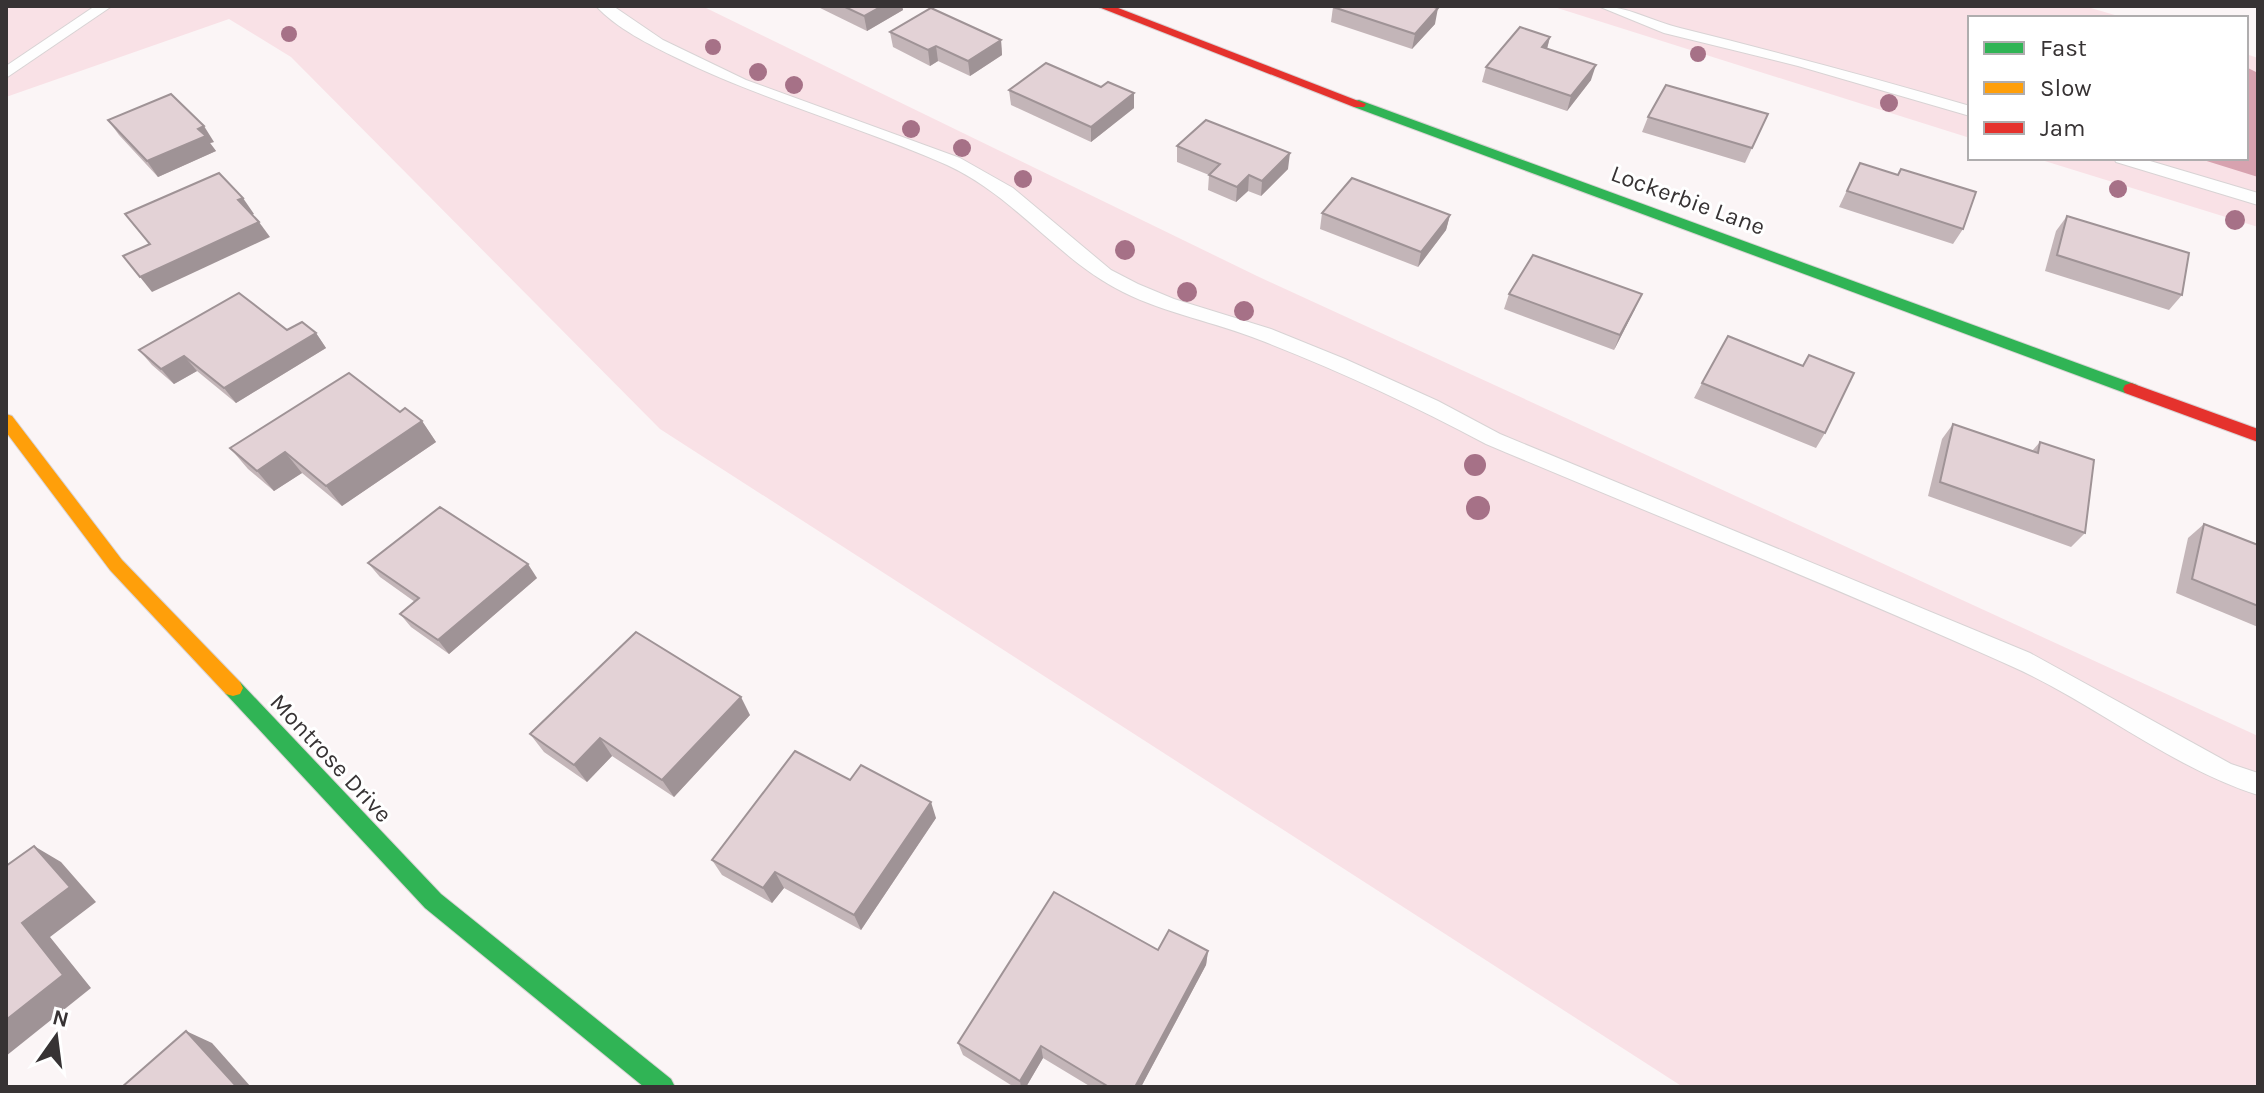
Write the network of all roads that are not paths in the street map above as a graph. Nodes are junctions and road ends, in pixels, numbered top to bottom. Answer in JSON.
{"nodes":[{"id":1,"x":105,"y":6,"type":"edge"},
{"id":2,"x":603,"y":6,"type":"edge"},
{"id":3,"x":1102,"y":6,"type":"edge"},
{"id":4,"x":1605,"y":6,"type":"edge"},
{"id":5,"x":6,"y":73,"type":"edge"},
{"id":6,"x":1968,"y":110,"type":"edge"},
{"id":7,"x":2129,"y":160,"type":"edge"},
{"id":8,"x":2258,"y":199,"type":"edge"},
{"id":9,"x":6,"y":420,"type":"edge"},
{"id":10,"x":2258,"y":436,"type":"edge"},
{"id":11,"x":2258,"y":784,"type":"edge"},
{"id":12,"x":663,"y":1087,"type":"edge"}],
"edges":[{"from":1,"to":5,"type":"lane"},
{"from":2,"to":11,"type":"lane"},
{"from":3,"to":10,"type":"street","name":"Lockerbie Lane"},
{"from":4,"to":6,"type":"lane"},
{"from":7,"to":8,"type":"lane"},
{"from":9,"to":12,"type":"street","name":"Montrose Drive"}]}
